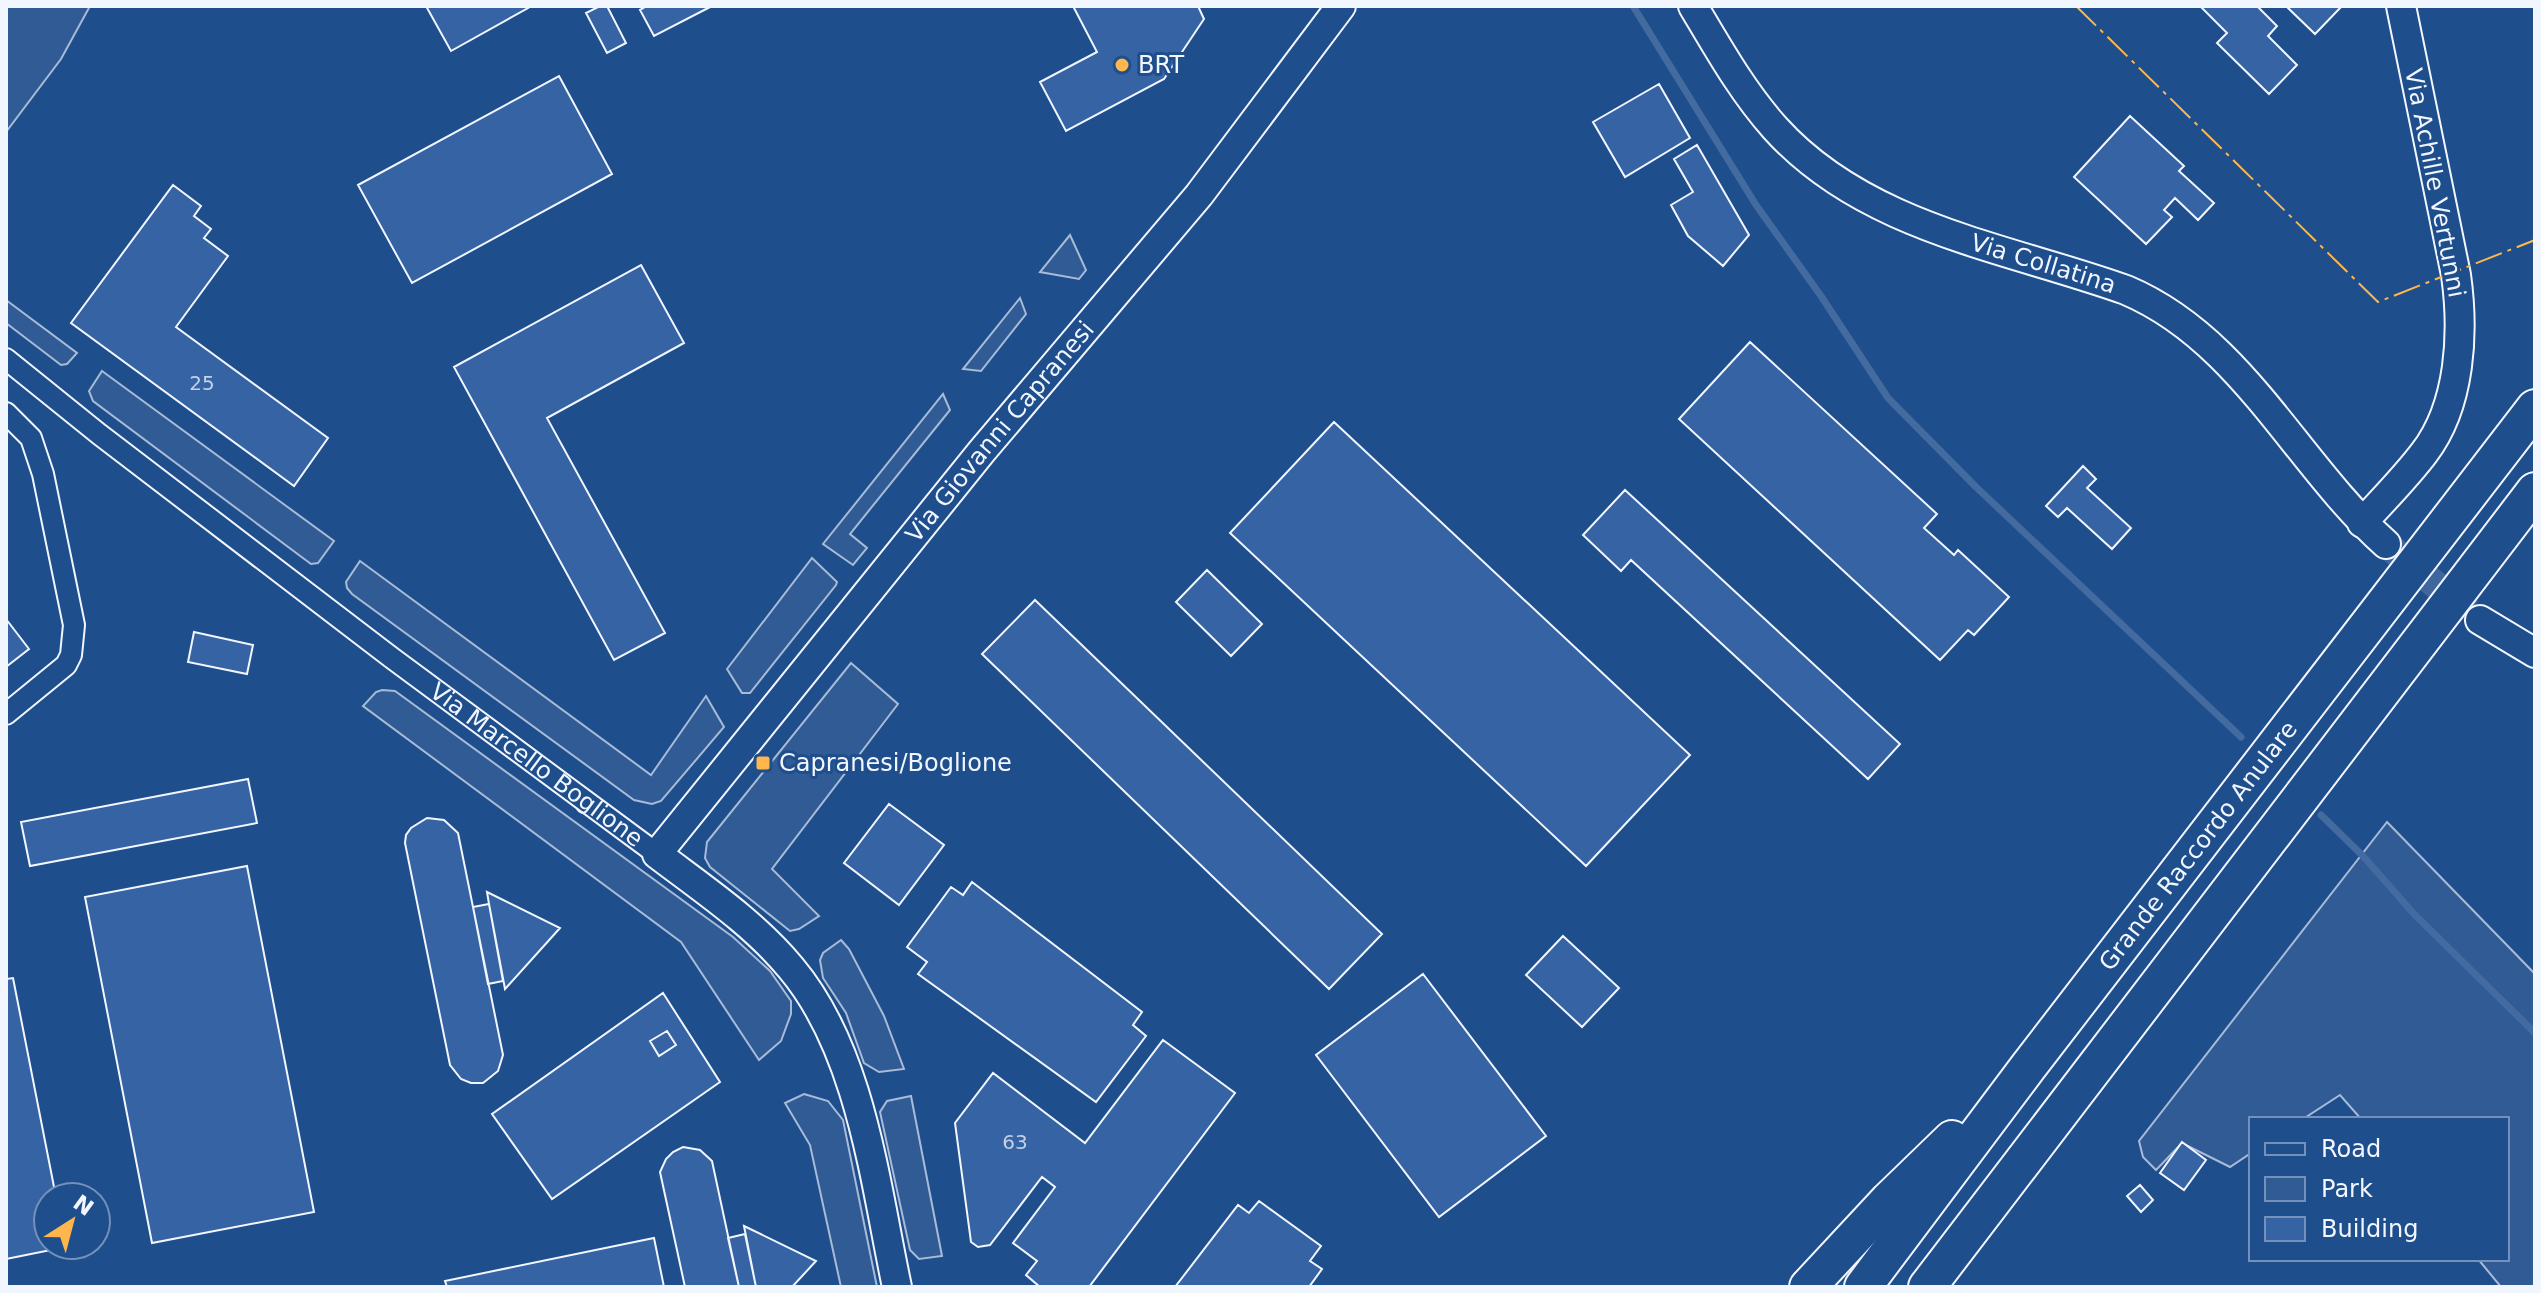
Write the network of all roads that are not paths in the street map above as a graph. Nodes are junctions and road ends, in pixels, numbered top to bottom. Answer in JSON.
{"nodes":[{"id":1,"x":1341,"y":6,"type":"edge"},
{"id":2,"x":1693,"y":6,"type":"edge"},
{"id":3,"x":2401,"y":6,"type":"edge"},
{"id":4,"x":6,"y":359,"type":"edge"},
{"id":5,"x":2535,"y":408,"type":"edge"},
{"id":6,"x":6,"y":413,"type":"edge"},
{"id":7,"x":2535,"y":491,"type":"edge"},
{"id":8,"x":2362,"y":523,"type":"junction"},
{"id":9,"x":2386,"y":544,"type":"tunnel mouth"},
{"id":10,"x":2480,"y":620,"type":"tunnel mouth"},
{"id":11,"x":2535,"y":653,"type":"edge"},
{"id":12,"x":6,"y":714,"type":"edge"},
{"id":13,"x":657,"y":854,"type":"junction"},
{"id":14,"x":2028,"y":1067,"type":"junction"},
{"id":15,"x":897,"y":1287,"type":"edge"},
{"id":16,"x":1808,"y":1287,"type":"edge"},
{"id":17,"x":1863,"y":1287,"type":"edge"},
{"id":18,"x":1927,"y":1287,"type":"edge"}],
"edges":[{"from":1,"to":13,"type":"street","name":"Via Giovanni Capranesi"},
{"from":2,"to":8,"type":"street","name":"Via Collatina"},
{"from":3,"to":8,"type":"street","name":"Via Achille Vertunni"},
{"from":4,"to":13,"type":"street","name":"Via Marcello Boglione"},
{"from":5,"to":14,"type":"highway","name":"Grande Raccordo Anulare"},
{"from":6,"to":12,"type":"street"},
{"from":7,"to":18,"type":"highway","name":"Grande Raccordo Anulare"},
{"from":8,"to":9,"type":"street","name":"Via Collatina"},
{"from":10,"to":11,"type":"street"},
{"from":13,"to":15,"type":"street","name":"Via Marcello Boglione"},
{"from":14,"to":16,"type":"highway"},
{"from":14,"to":17,"type":"highway","name":"Grande Raccordo Anulare"}]}
